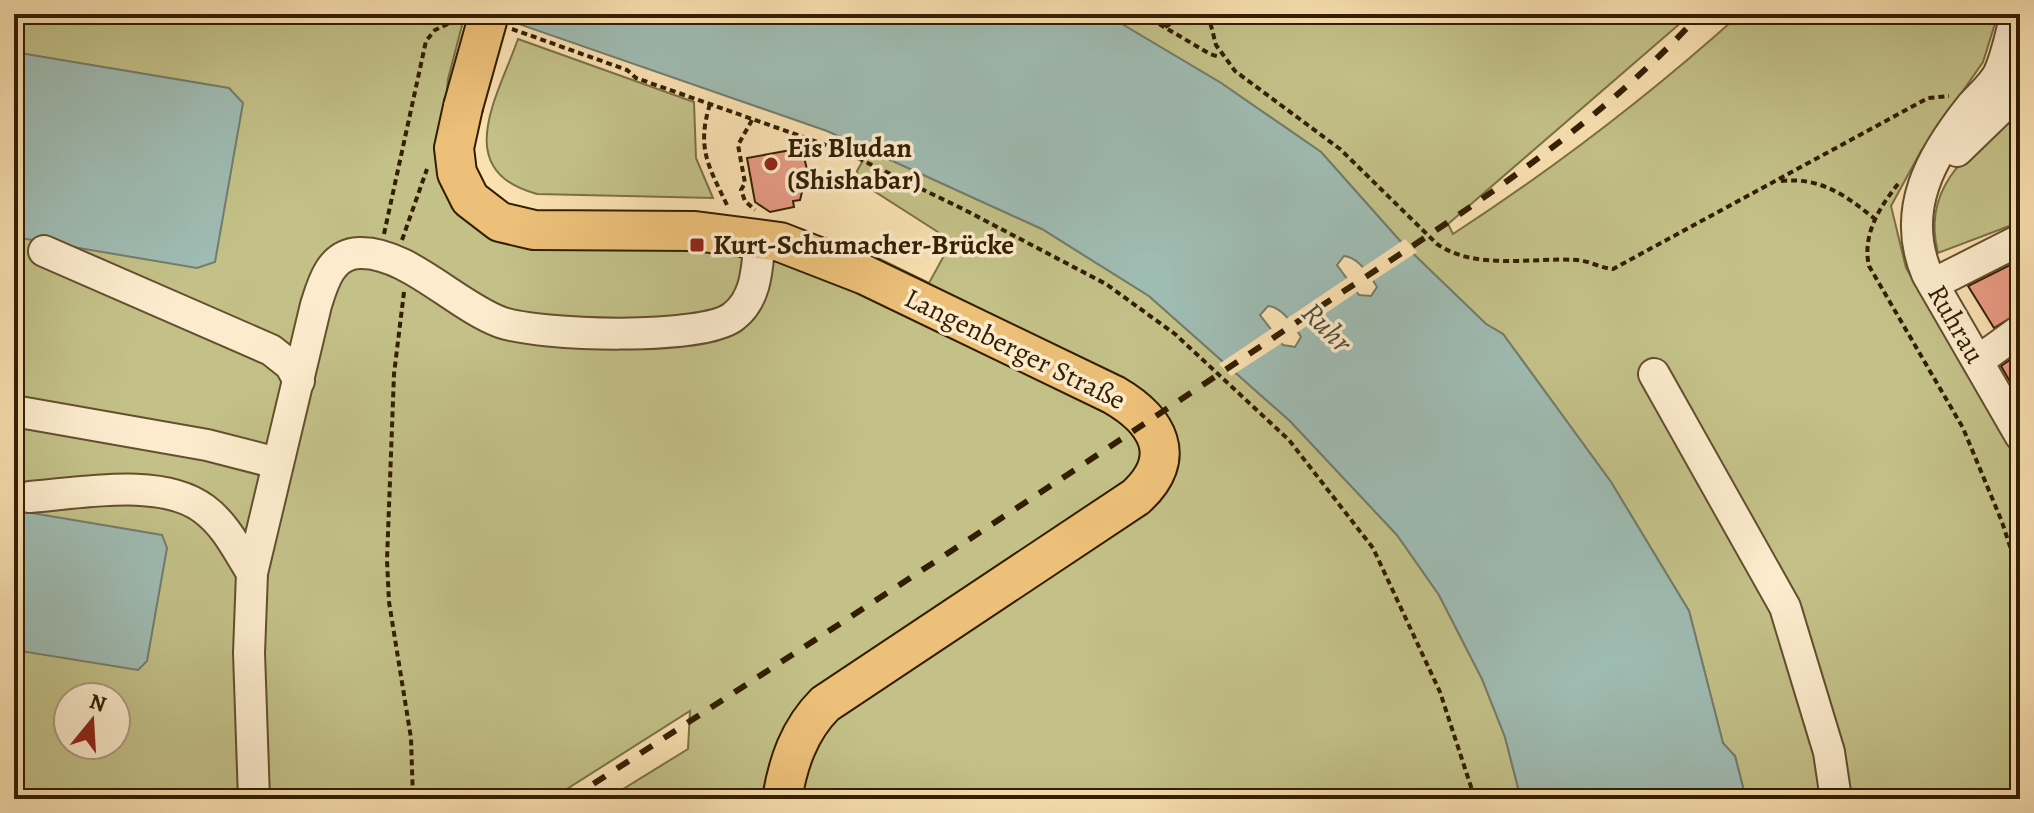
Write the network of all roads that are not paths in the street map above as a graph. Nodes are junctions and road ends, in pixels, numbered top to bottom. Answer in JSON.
{"nodes":[{"id":1,"x":2016,"y":14,"type":"edge"},
{"id":2,"x":486,"y":20,"type":"edge"},
{"id":3,"x":2013,"y":83,"type":"edge"},
{"id":4,"x":751,"y":236,"type":"junction"},
{"id":5,"x":2020,"y":240,"type":"edge"},
{"id":6,"x":44,"y":251,"type":"dead end"},
{"id":7,"x":1933,"y":284,"type":"junction"},
{"id":8,"x":2018,"y":332,"type":"edge"},
{"id":9,"x":1978,"y":361,"type":"junction"},
{"id":10,"x":1654,"y":374,"type":"dead end"},
{"id":11,"x":299,"y":381,"type":"junction"},
{"id":12,"x":14,"y":411,"type":"edge"},
{"id":13,"x":2019,"y":430,"type":"edge"},
{"id":14,"x":277,"y":463,"type":"junction"},
{"id":15,"x":30,"y":497,"type":"dead end"},
{"id":16,"x":252,"y":573,"type":"junction"},
{"id":17,"x":254,"y":799,"type":"edge"},
{"id":18,"x":782,"y":799,"type":"edge"},
{"id":19,"x":1836,"y":799,"type":"edge"}],
"edges":[{"from":1,"to":3,"type":"street","name":"Ruhrau"},
{"from":2,"to":4,"type":"main road","name":"Langenberger Straße","bridge":true},
{"from":3,"to":7,"type":"street","name":"Ruhrau"},
{"from":4,"to":11,"type":"street"},
{"from":4,"to":18,"type":"main road","name":"Langenberger Straße"},
{"from":5,"to":7,"type":"street"},
{"from":6,"to":11,"type":"street"},
{"from":7,"to":9,"type":"street","name":"Ruhrau"},
{"from":8,"to":9,"type":"street"},
{"from":9,"to":13,"type":"street","name":"Ruhrau"},
{"from":10,"to":19,"type":"street"},
{"from":11,"to":14,"type":"street"},
{"from":12,"to":14,"type":"street"},
{"from":14,"to":16,"type":"street"},
{"from":15,"to":16,"type":"street"},
{"from":16,"to":17,"type":"street"}]}
